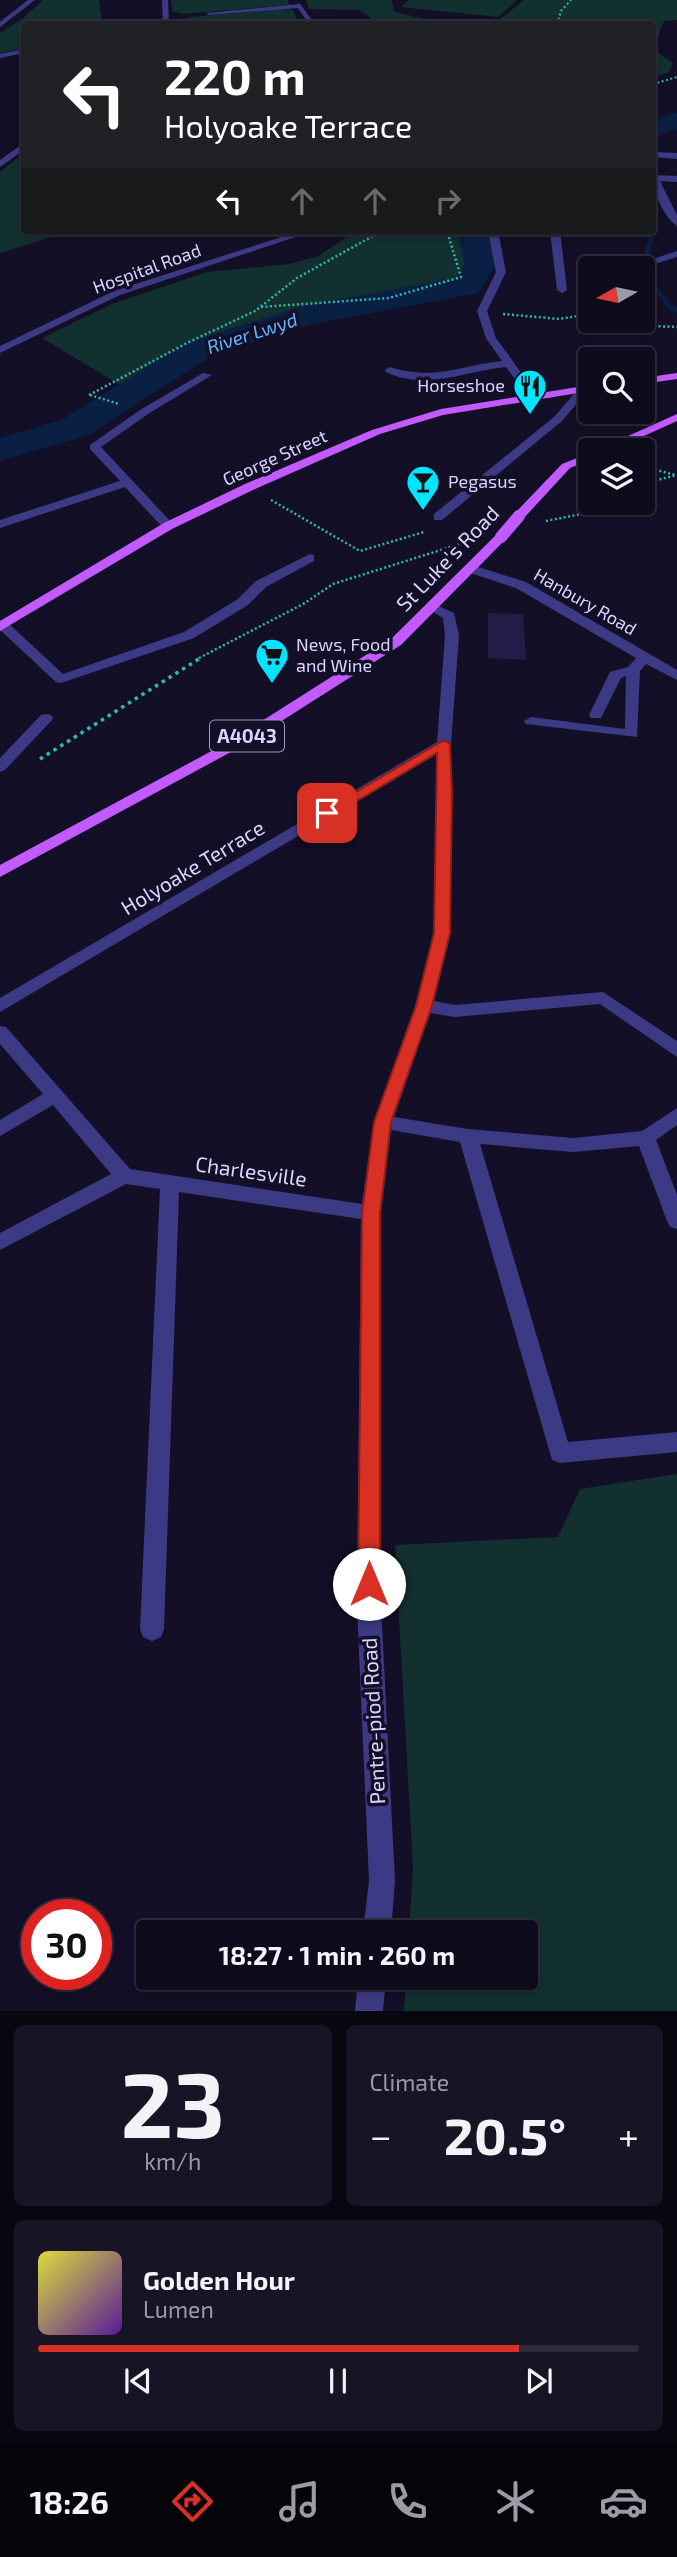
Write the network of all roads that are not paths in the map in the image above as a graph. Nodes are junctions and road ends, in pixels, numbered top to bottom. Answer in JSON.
{"nodes":[{"id":1,"x":32,"y":0,"type":"edge"},
{"id":2,"x":165,"y":0,"type":"edge"},
{"id":3,"x":209,"y":13,"type":"dead end"},
{"id":4,"x":168,"y":19,"type":"edge"},
{"id":5,"x":310,"y":21,"type":"edge"},
{"id":6,"x":0,"y":25,"type":"edge"},
{"id":7,"x":21,"y":52,"type":"edge"},
{"id":8,"x":0,"y":56,"type":"edge"},
{"id":9,"x":21,"y":60,"type":"edge"},
{"id":10,"x":0,"y":63,"type":"edge"},
{"id":11,"x":21,"y":149,"type":"edge"},
{"id":12,"x":656,"y":155,"type":"edge"},
{"id":13,"x":677,"y":156,"type":"edge"},
{"id":14,"x":0,"y":164,"type":"edge"},
{"id":15,"x":656,"y":178,"type":"edge"},
{"id":16,"x":677,"y":179,"type":"edge"},
{"id":17,"x":656,"y":183,"type":"edge"},
{"id":18,"x":662,"y":197,"type":"junction"},
{"id":19,"x":677,"y":197,"type":"edge"},
{"id":20,"x":677,"y":223,"type":"edge"},
{"id":21,"x":297,"y":235,"type":"edge"},
{"id":22,"x":494,"y":235,"type":"edge"},
{"id":23,"x":555,"y":235,"type":"edge"},
{"id":24,"x":677,"y":254,"type":"edge"},
{"id":25,"x":655,"y":261,"type":"edge"},
{"id":26,"x":562,"y":290,"type":"dead end"},
{"id":27,"x":0,"y":350,"type":"edge"},
{"id":28,"x":509,"y":363,"type":"junction"},
{"id":29,"x":390,"y":370,"type":"dead end"},
{"id":30,"x":207,"y":375,"type":"dead end"},
{"id":31,"x":677,"y":376,"type":"edge"},
{"id":32,"x":655,"y":379,"type":"edge"},
{"id":33,"x":578,"y":390,"type":"edge"},
{"id":34,"x":533,"y":396,"type":"junction"},
{"id":35,"x":578,"y":398,"type":"edge"},
{"id":36,"x":676,"y":419,"type":"edge"},
{"id":37,"x":631,"y":438,"type":"edge"},
{"id":38,"x":578,"y":461,"type":"edge"},
{"id":39,"x":127,"y":482,"type":"junction"},
{"id":40,"x":438,"y":517,"type":"road end"},
{"id":41,"x":0,"y":524,"type":"edge"},
{"id":42,"x":168,"y":526,"type":"junction"},
{"id":43,"x":310,"y":558,"type":"dead end"},
{"id":44,"x":471,"y":569,"type":"junction"},
{"id":45,"x":432,"y":607,"type":"junction"},
{"id":46,"x":1,"y":626,"type":"edge"},
{"id":47,"x":644,"y":657,"type":"junction"},
{"id":48,"x":633,"y":670,"type":"junction"},
{"id":49,"x":677,"y":676,"type":"edge"},
{"id":50,"x":596,"y":715,"type":"dead end"},
{"id":51,"x":46,"y":718,"type":"dead end"},
{"id":52,"x":531,"y":721,"type":"dead end"},
{"id":53,"x":444,"y":744,"type":"junction"},
{"id":54,"x":0,"y":767,"type":"edge"},
{"id":55,"x":0,"y":872,"type":"edge"},
{"id":56,"x":0,"y":1006,"type":"edge"},
{"id":57,"x":424,"y":1006,"type":"junction"},
{"id":58,"x":0,"y":1032,"type":"edge"},
{"id":59,"x":677,"y":1050,"type":"edge"},
{"id":60,"x":55,"y":1095,"type":"junction"},
{"id":61,"x":677,"y":1115,"type":"edge"},
{"id":62,"x":383,"y":1122,"type":"junction"},
{"id":63,"x":0,"y":1129,"type":"edge"},
{"id":64,"x":468,"y":1136,"type":"junction"},
{"id":65,"x":646,"y":1138,"type":"junction"},
{"id":66,"x":124,"y":1176,"type":"junction"},
{"id":67,"x":170,"y":1183,"type":"junction"},
{"id":68,"x":371,"y":1213,"type":"junction"},
{"id":69,"x":677,"y":1221,"type":"edge"},
{"id":70,"x":0,"y":1242,"type":"edge"},
{"id":71,"x":677,"y":1442,"type":"edge"},
{"id":72,"x":152,"y":1629,"type":"dead end"},
{"id":73,"x":378,"y":1920,"type":"edge"},
{"id":74,"x":372,"y":1990,"type":"edge"},
{"id":75,"x":369,"y":2011,"type":"edge"}],
"edges":[{"from":1,"to":6,"type":"street"},
{"from":2,"to":4,"type":"street"},
{"from":3,"to":5,"type":"street"},
{"from":7,"to":8,"type":"street"},
{"from":9,"to":10,"type":"street"},
{"from":11,"to":14,"type":"street"},
{"from":12,"to":13,"type":"street"},
{"from":15,"to":16,"type":"street"},
{"from":17,"to":18,"type":"street"},
{"from":18,"to":19,"type":"street"},
{"from":18,"to":20,"type":"street"},
{"from":21,"to":27,"type":"street","name":"Hospital Road"},
{"from":22,"to":28,"type":"street"},
{"from":23,"to":26,"type":"street"},
{"from":24,"to":25,"type":"street"},
{"from":28,"to":29,"type":"street"},
{"from":28,"to":34,"type":"street"},
{"from":30,"to":39,"type":"street"},
{"from":31,"to":32,"type":"main road"},
{"from":33,"to":34,"type":"main road","name":"George Street"},
{"from":34,"to":42,"type":"main road","name":"George Street"},
{"from":35,"to":40,"type":"street"},
{"from":36,"to":37,"type":"main road"},
{"from":38,"to":44,"type":"main road","name":"St Luke's Road","number":"A4043","bridge":true},
{"from":39,"to":41,"type":"street"},
{"from":39,"to":42,"type":"street"},
{"from":42,"to":46,"type":"main road","name":"George Street"},
{"from":43,"to":46,"type":"street"},
{"from":44,"to":45,"type":"main road","name":"St Luke's Road","number":"A4043"},
{"from":44,"to":47,"type":"street","name":"Hanbury Road"},
{"from":45,"to":53,"type":"street","name":"Pentre-piod Road"},
{"from":45,"to":55,"type":"main road","name":"St Luke's Road","number":"A4043"},
{"from":47,"to":48,"type":"street"},
{"from":47,"to":49,"type":"street","name":"Hanbury Road"},
{"from":48,"to":50,"type":"street"},
{"from":48,"to":52,"type":"street"},
{"from":51,"to":54,"type":"street"},
{"from":53,"to":56,"type":"street","name":"Holyoake Terrace"},
{"from":53,"to":57,"type":"street","name":"Pentre-piod Road"},
{"from":57,"to":59,"type":"street"},
{"from":57,"to":62,"type":"street","name":"Pentre-piod Road"},
{"from":58,"to":60,"type":"street"},
{"from":60,"to":63,"type":"street"},
{"from":60,"to":66,"type":"street"},
{"from":61,"to":65,"type":"street"},
{"from":62,"to":64,"type":"street"},
{"from":62,"to":68,"type":"street","name":"Pentre-piod Road"},
{"from":64,"to":65,"type":"street"},
{"from":64,"to":71,"type":"street"},
{"from":65,"to":69,"type":"street"},
{"from":66,"to":67,"type":"street","name":"Charlesville"},
{"from":66,"to":70,"type":"street"},
{"from":67,"to":68,"type":"street","name":"Charlesville"},
{"from":67,"to":72,"type":"street"},
{"from":68,"to":73,"type":"street","name":"Pentre-piod Road"},
{"from":74,"to":75,"type":"street"}]}
